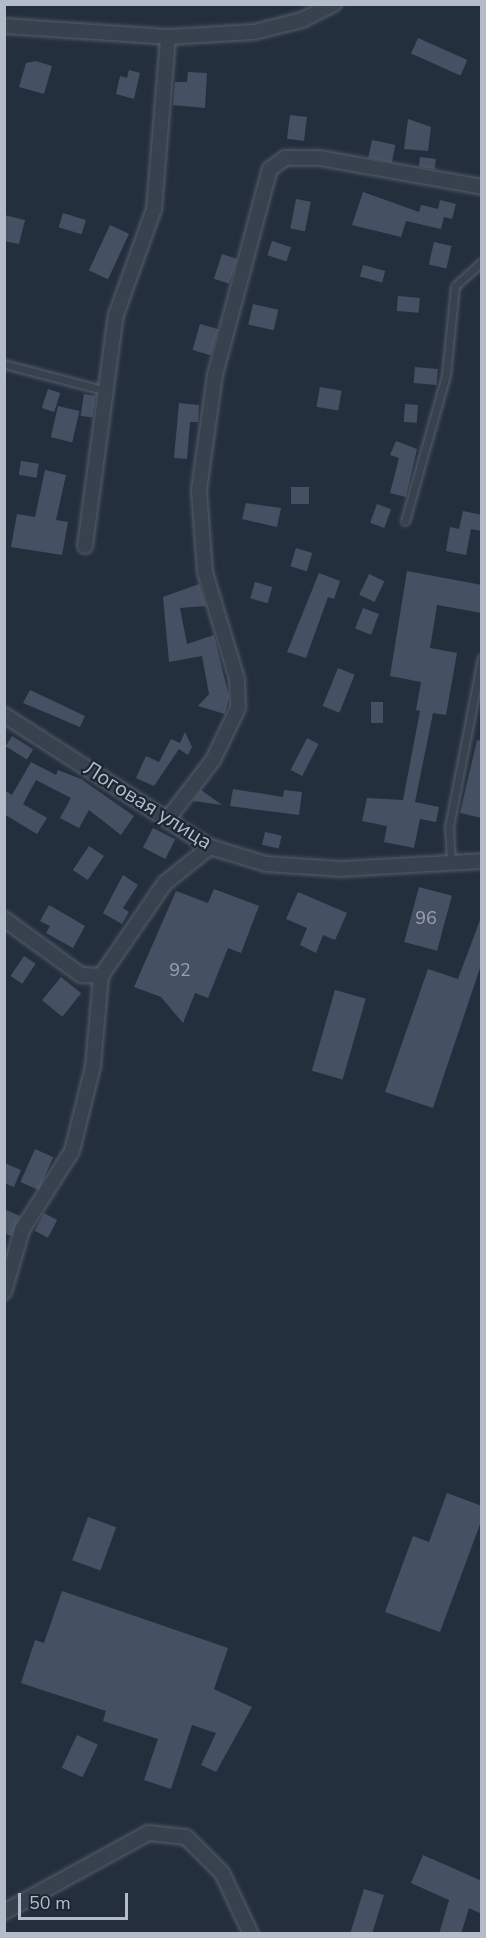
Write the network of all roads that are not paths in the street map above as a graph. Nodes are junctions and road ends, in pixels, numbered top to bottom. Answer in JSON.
{"nodes":[{"id":1,"x":334,"y":4,"type":"edge"},
{"id":2,"x":4,"y":26,"type":"edge"},
{"id":3,"x":168,"y":37,"type":"junction"},
{"id":4,"x":482,"y":187,"type":"edge"},
{"id":5,"x":482,"y":262,"type":"edge"},
{"id":6,"x":4,"y":364,"type":"edge"},
{"id":7,"x":106,"y":391,"type":"junction"},
{"id":8,"x":405,"y":521,"type":"dead end"},
{"id":9,"x":85,"y":546,"type":"dead end"},
{"id":10,"x":482,"y":658,"type":"edge"},
{"id":11,"x":4,"y":715,"type":"edge"},
{"id":12,"x":170,"y":816,"type":"junction"},
{"id":13,"x":210,"y":847,"type":"junction"},
{"id":14,"x":482,"y":861,"type":"edge"},
{"id":15,"x":451,"y":862,"type":"junction"},
{"id":16,"x":4,"y":919,"type":"edge"},
{"id":17,"x":101,"y":976,"type":"junction"},
{"id":18,"x":4,"y":1292,"type":"edge"},
{"id":19,"x":4,"y":1912,"type":"edge"},
{"id":20,"x":251,"y":1934,"type":"edge"}],
"edges":[{"from":1,"to":3,"type":"street"},
{"from":2,"to":3,"type":"street"},
{"from":3,"to":7,"type":"street"},
{"from":4,"to":12,"type":"street"},
{"from":5,"to":8,"type":"lane"},
{"from":6,"to":7,"type":"lane"},
{"from":7,"to":9,"type":"street"},
{"from":10,"to":15,"type":"lane"},
{"from":11,"to":12,"type":"street","name":"Логовая улица"},
{"from":12,"to":13,"type":"street","name":"Логовая улица"},
{"from":13,"to":15,"type":"street","name":"Логовая улица"},
{"from":13,"to":17,"type":"street"},
{"from":14,"to":15,"type":"street","name":"Логовая улица"},
{"from":16,"to":17,"type":"street"},
{"from":17,"to":18,"type":"street"},
{"from":19,"to":20,"type":"street"}]}
